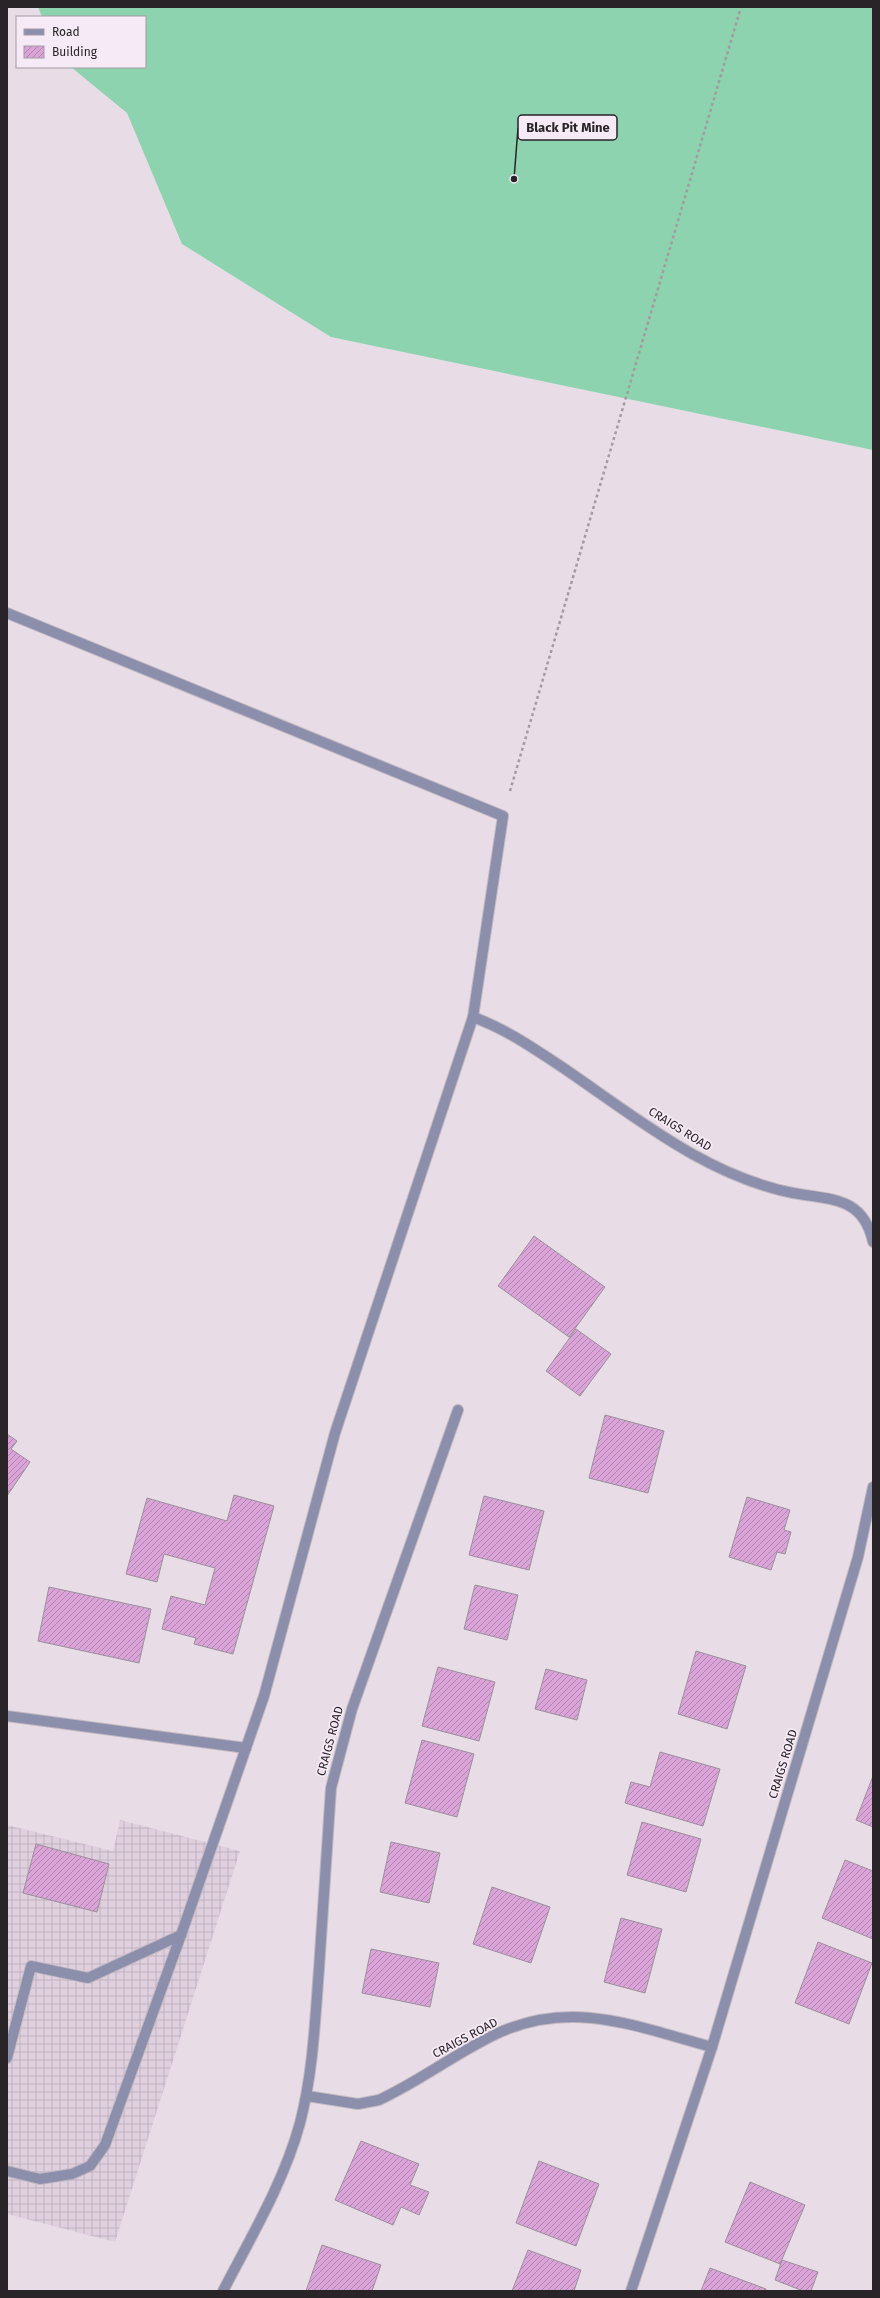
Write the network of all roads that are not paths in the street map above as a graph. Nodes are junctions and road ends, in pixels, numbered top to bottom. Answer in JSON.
{"nodes":[{"id":1,"x":7,"y":613,"type":"edge"},
{"id":2,"x":473,"y":1017,"type":"junction"},
{"id":3,"x":873,"y":1242,"type":"edge"},
{"id":4,"x":458,"y":1410,"type":"dead end"},
{"id":5,"x":873,"y":1487,"type":"edge"},
{"id":6,"x":7,"y":1716,"type":"edge"},
{"id":7,"x":246,"y":1748,"type":"junction"},
{"id":8,"x":181,"y":1935,"type":"junction"},
{"id":9,"x":712,"y":2047,"type":"junction"},
{"id":10,"x":7,"y":2058,"type":"edge"},
{"id":11,"x":307,"y":2096,"type":"junction"},
{"id":12,"x":7,"y":2171,"type":"edge"},
{"id":13,"x":223,"y":2291,"type":"edge"},
{"id":14,"x":631,"y":2291,"type":"edge"}],
"edges":[{"from":1,"to":2,"type":"street"},
{"from":2,"to":3,"type":"street","name":"CRAIGS ROAD"},
{"from":2,"to":7,"type":"street"},
{"from":4,"to":11,"type":"street","name":"CRAIGS ROAD"},
{"from":5,"to":9,"type":"street","name":"CRAIGS ROAD"},
{"from":6,"to":7,"type":"street"},
{"from":7,"to":8,"type":"street"},
{"from":8,"to":10,"type":"street"},
{"from":8,"to":12,"type":"street"},
{"from":9,"to":11,"type":"street","name":"CRAIGS ROAD"},
{"from":9,"to":14,"type":"street","name":"CRAIGS ROAD"},
{"from":11,"to":13,"type":"street","name":"CRAIGS ROAD"}]}
